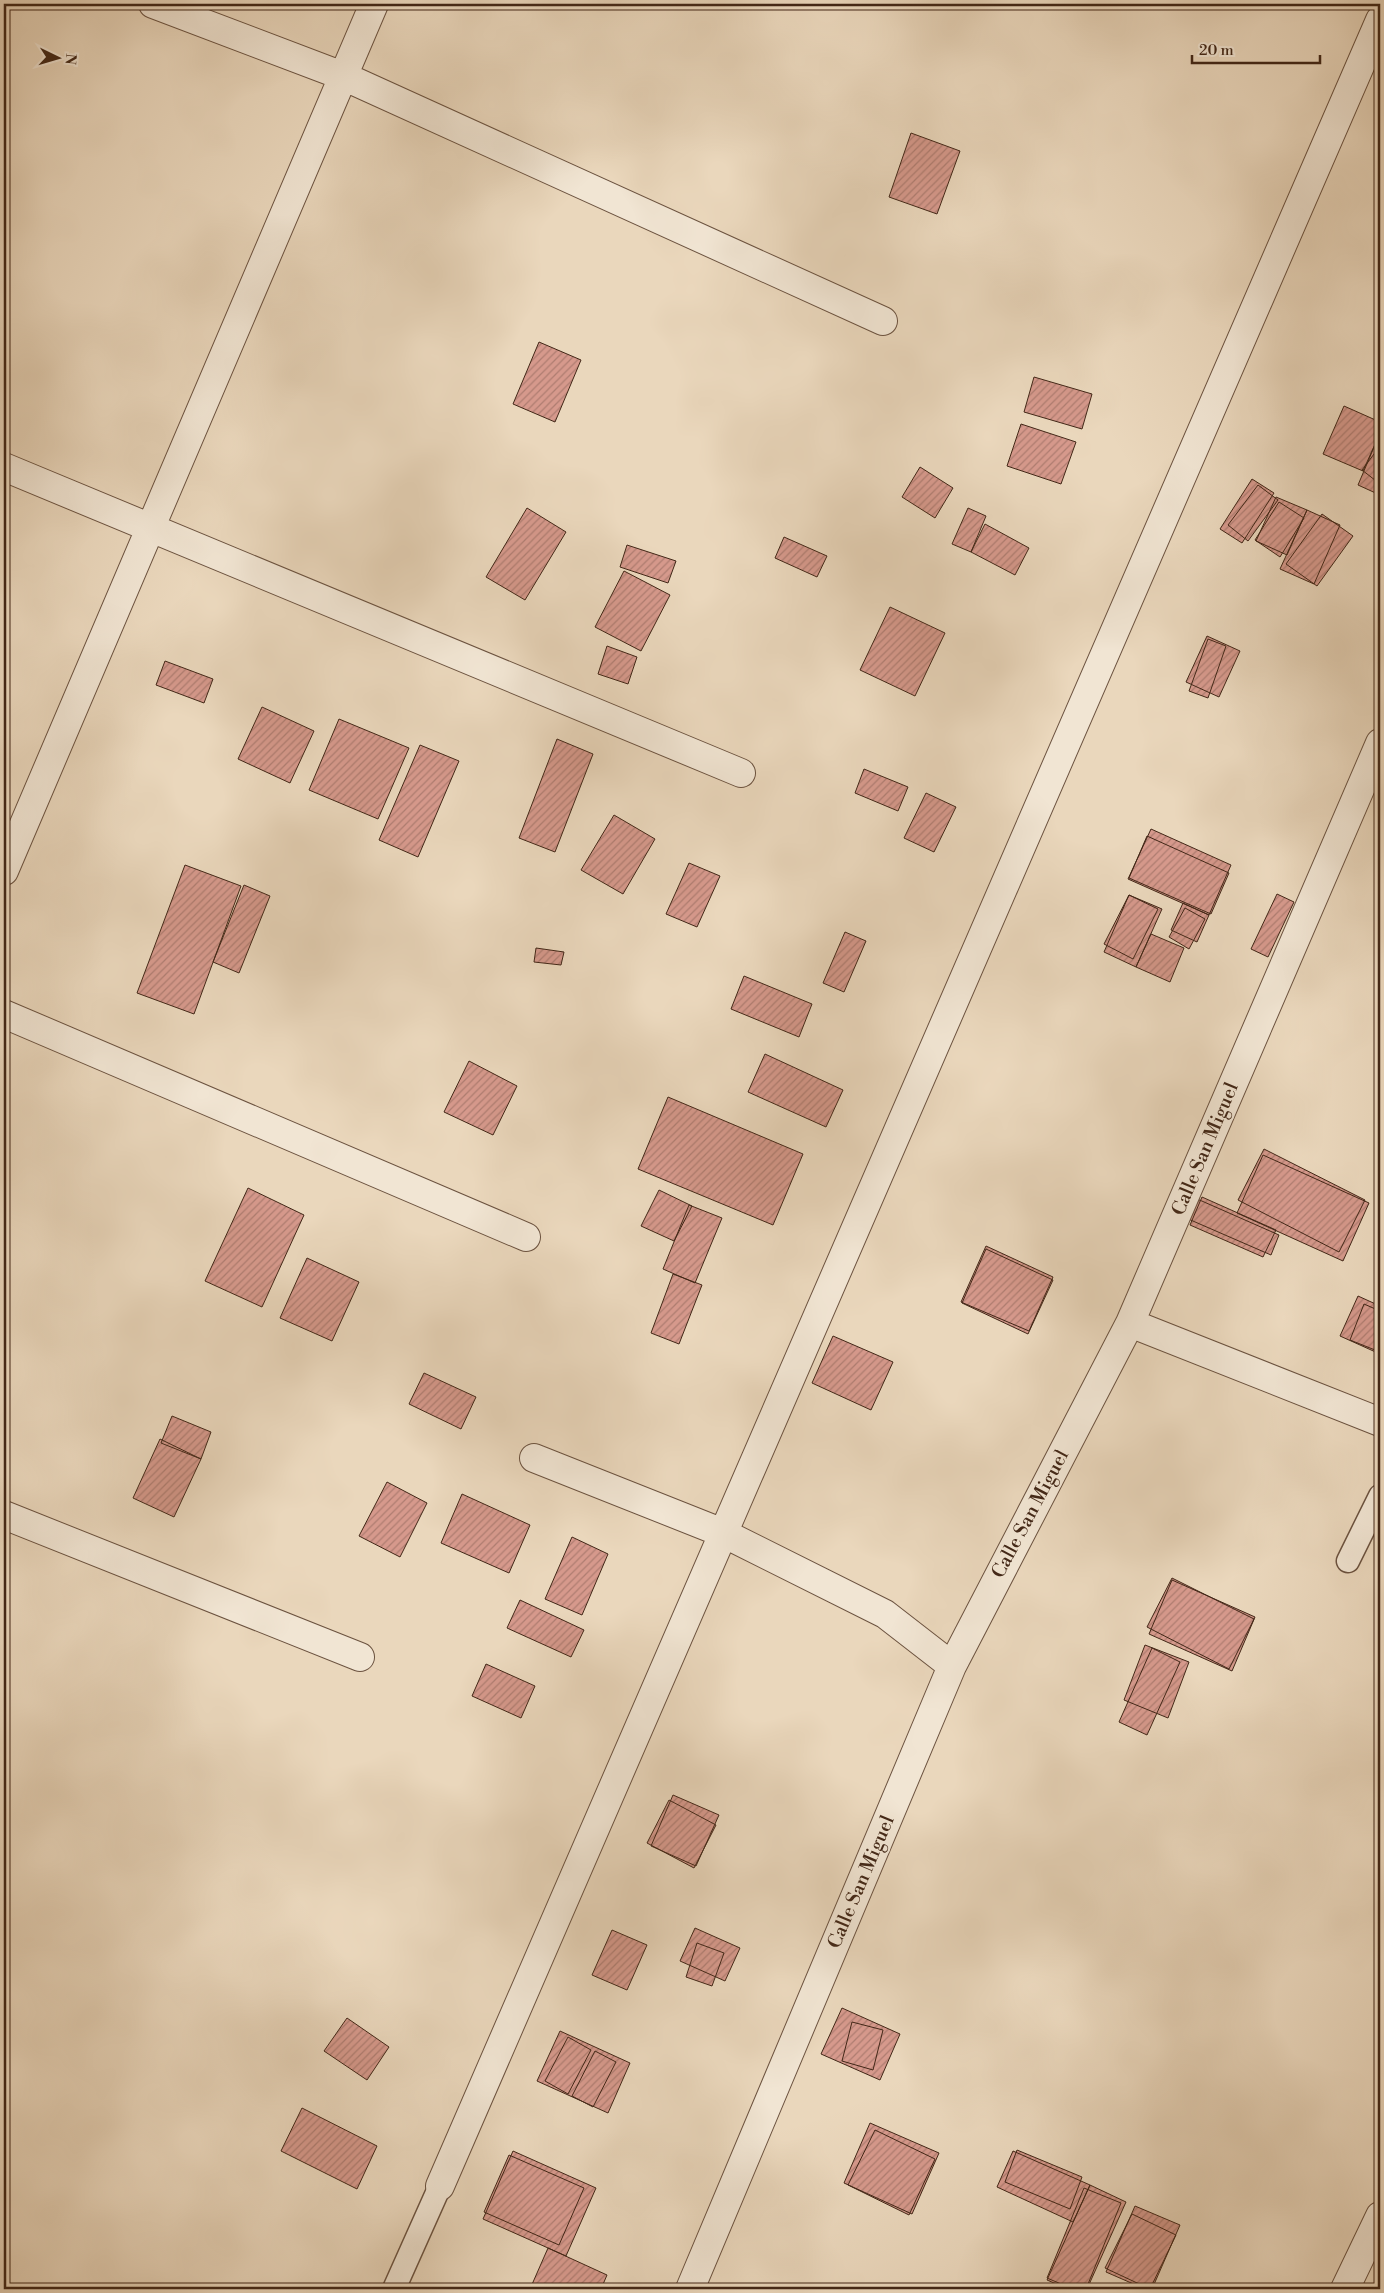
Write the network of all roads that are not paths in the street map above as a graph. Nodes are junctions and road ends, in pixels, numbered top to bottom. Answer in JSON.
{"nodes":[{"id":1,"x":153,"y":4,"type":"edge"},
{"id":2,"x":374,"y":4,"type":"edge"},
{"id":3,"x":1380,"y":20,"type":"edge"},
{"id":4,"x":343,"y":76,"type":"junction"},
{"id":5,"x":884,"y":321,"type":"dead end"},
{"id":6,"x":4,"y":467,"type":"edge"},
{"id":7,"x":150,"y":529,"type":"junction"},
{"id":8,"x":1380,"y":743,"type":"edge"},
{"id":9,"x":742,"y":773,"type":"dead end"},
{"id":10,"x":4,"y":871,"type":"edge"},
{"id":11,"x":4,"y":1014,"type":"edge"},
{"id":12,"x":526,"y":1237,"type":"dead end"},
{"id":13,"x":1130,"y":1323,"type":"junction"},
{"id":14,"x":1380,"y":1422,"type":"edge"},
{"id":15,"x":534,"y":1458,"type":"dead end"},
{"id":16,"x":1380,"y":1496,"type":"edge"},
{"id":17,"x":4,"y":1515,"type":"edge"},
{"id":18,"x":723,"y":1533,"type":"junction"},
{"id":19,"x":1348,"y":1561,"type":"dead end"},
{"id":20,"x":360,"y":1657,"type":"dead end"},
{"id":21,"x":952,"y":1666,"type":"junction"},
{"id":22,"x":440,"y":2186,"type":"joint"},
{"id":23,"x":1380,"y":2216,"type":"edge"},
{"id":24,"x":394,"y":2289,"type":"edge"},
{"id":25,"x":690,"y":2289,"type":"edge"},
{"id":26,"x":1345,"y":2289,"type":"edge"}],
"edges":[{"from":1,"to":4,"type":"street"},
{"from":2,"to":4,"type":"street"},
{"from":3,"to":18,"type":"street"},
{"from":4,"to":5,"type":"street"},
{"from":4,"to":7,"type":"street"},
{"from":6,"to":7,"type":"street"},
{"from":7,"to":9,"type":"street"},
{"from":7,"to":10,"type":"street"},
{"from":8,"to":13,"type":"street","name":"Calle San Miguel"},
{"from":11,"to":12,"type":"street"},
{"from":13,"to":14,"type":"street"},
{"from":13,"to":21,"type":"street","name":"Calle San Miguel"},
{"from":15,"to":18,"type":"street"},
{"from":16,"to":19,"type":"lane"},
{"from":17,"to":20,"type":"street"},
{"from":18,"to":21,"type":"street"},
{"from":18,"to":22,"type":"street"},
{"from":21,"to":25,"type":"street","name":"Calle San Miguel"},
{"from":22,"to":24,"type":"lane"},
{"from":23,"to":26,"type":"street"}]}
